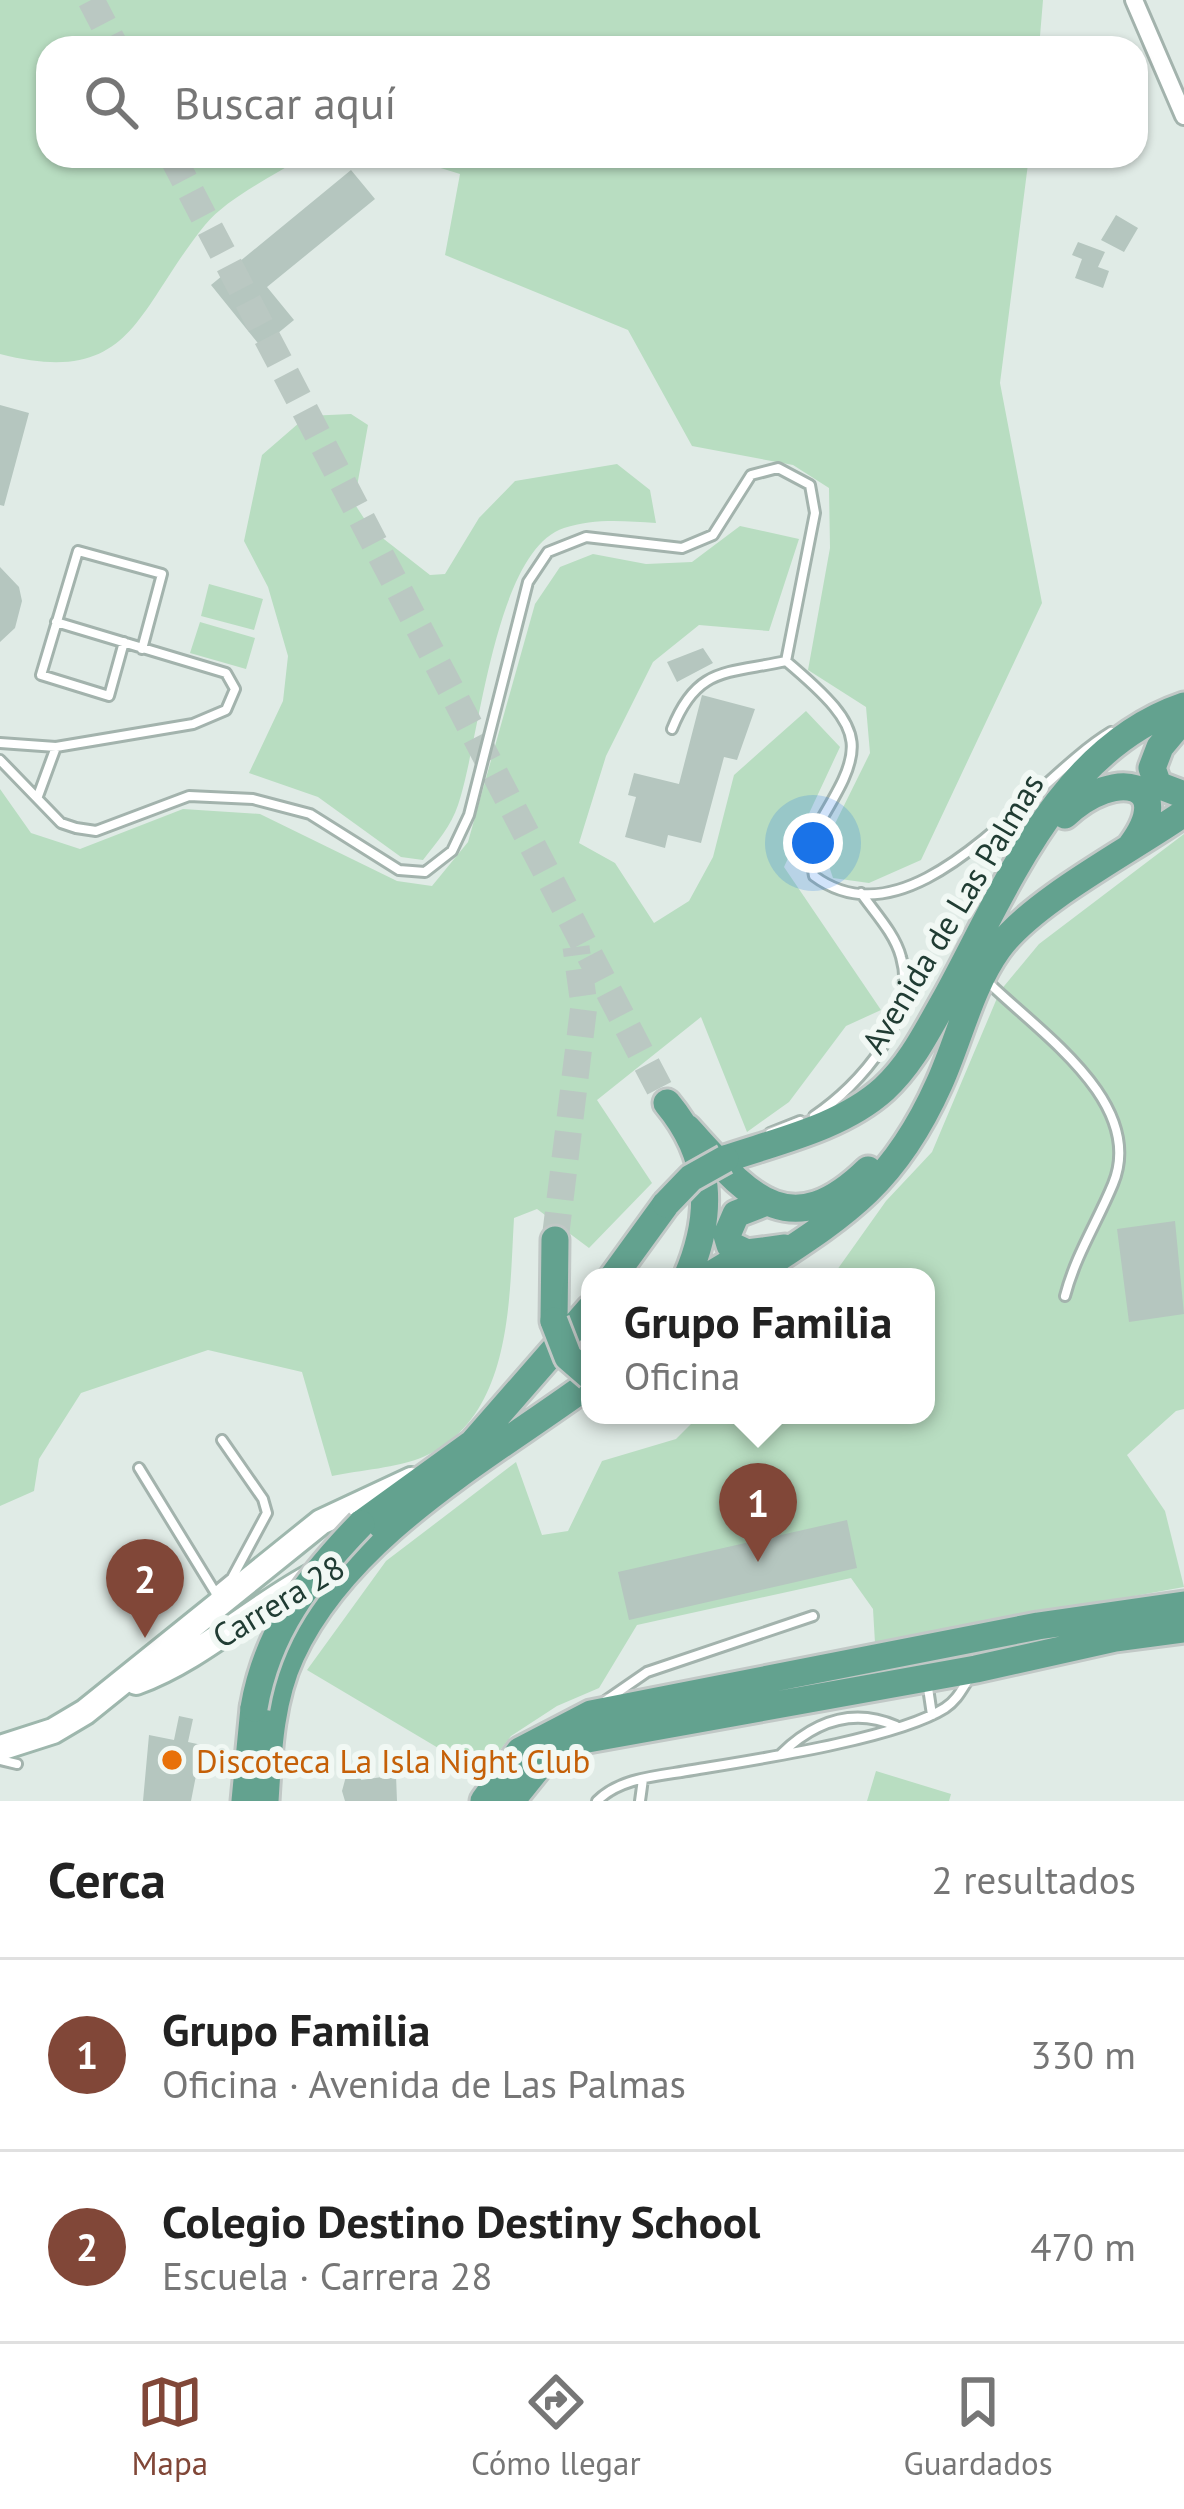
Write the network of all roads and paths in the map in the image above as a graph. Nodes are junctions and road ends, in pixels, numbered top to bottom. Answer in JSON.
{"nodes":[{"id":1,"x":1134,"y":0,"type":"edge"},
{"id":2,"x":1184,"y":116,"type":"edge"},
{"id":3,"x":56,"y":622,"type":"junction"},
{"id":4,"x":124,"y":642,"type":"junction"},
{"id":5,"x":142,"y":649,"type":"junction"},
{"id":6,"x":786,"y":661,"type":"junction"},
{"id":7,"x":1184,"y":706,"type":"edge"},
{"id":8,"x":1184,"y":718,"type":"edge"},
{"id":9,"x":672,"y":729,"type":"dead end"},
{"id":10,"x":1136,"y":730,"type":"junction"},
{"id":11,"x":0,"y":743,"type":"edge"},
{"id":12,"x":56,"y":747,"type":"junction"},
{"id":13,"x":0,"y":760,"type":"edge"},
{"id":14,"x":1184,"y":795,"type":"edge"},
{"id":15,"x":38,"y":796,"type":"junction"},
{"id":16,"x":1184,"y":813,"type":"edge"},
{"id":17,"x":1025,"y":854,"type":"junction"},
{"id":18,"x":1125,"y":854,"type":"junction"},
{"id":19,"x":861,"y":893,"type":"junction"},
{"id":20,"x":968,"y":980,"type":"junction"},
{"id":21,"x":687,"y":1127,"type":"junction"},
{"id":22,"x":735,"y":1156,"type":"junction"},
{"id":23,"x":764,"y":1203,"type":"junction"},
{"id":24,"x":841,"y":1220,"type":"junction"},
{"id":25,"x":555,"y":1240,"type":"tunnel mouth"},
{"id":26,"x":748,"y":1265,"type":"edge"},
{"id":27,"x":620,"y":1268,"type":"edge"},
{"id":28,"x":675,"y":1268,"type":"edge"},
{"id":29,"x":690,"y":1268,"type":"edge"},
{"id":30,"x":795,"y":1268,"type":"edge"},
{"id":31,"x":1065,"y":1296,"type":"dead end"},
{"id":32,"x":581,"y":1319,"type":"edge"},
{"id":33,"x":581,"y":1368,"type":"edge"},
{"id":34,"x":581,"y":1371,"type":"edge"},
{"id":35,"x":581,"y":1387,"type":"edge"},
{"id":36,"x":222,"y":1440,"type":"dead end"},
{"id":37,"x":473,"y":1443,"type":"junction"},
{"id":38,"x":139,"y":1468,"type":"dead end"},
{"id":39,"x":435,"y":1469,"type":"junction"},
{"id":40,"x":369,"y":1536,"type":"junction"},
{"id":41,"x":217,"y":1599,"type":"junction"},
{"id":42,"x":1184,"y":1605,"type":"edge"},
{"id":43,"x":813,"y":1616,"type":"dead end"},
{"id":44,"x":1184,"y":1630,"type":"edge"},
{"id":45,"x":171,"y":1657,"type":"junction"},
{"id":46,"x":976,"y":1669,"type":"junction"},
{"id":47,"x":925,"y":1678,"type":"junction"},
{"id":48,"x":637,"y":1691,"type":"junction"},
{"id":49,"x":932,"y":1715,"type":"junction"},
{"id":50,"x":896,"y":1726,"type":"junction"},
{"id":51,"x":9,"y":1756,"type":"edge"},
{"id":52,"x":780,"y":1756,"type":"junction"},
{"id":53,"x":0,"y":1760,"type":"edge"},
{"id":54,"x":643,"y":1779,"type":"junction"},
{"id":55,"x":245,"y":1801,"type":"edge"},
{"id":56,"x":265,"y":1801,"type":"edge"},
{"id":57,"x":484,"y":1801,"type":"edge"},
{"id":58,"x":512,"y":1801,"type":"edge"},
{"id":59,"x":597,"y":1801,"type":"edge"},
{"id":60,"x":640,"y":1801,"type":"edge"}],
"edges":[{"from":1,"to":2,"type":"street"},
{"from":3,"to":4,"type":"lane"},
{"from":3,"to":4,"type":"lane"},
{"from":3,"to":5,"type":"lane"},
{"from":4,"to":5,"type":"lane"},
{"from":5,"to":12,"type":"lane"},
{"from":6,"to":9,"type":"lane"},
{"from":6,"to":15,"type":"lane"},
{"from":6,"to":19,"type":"lane"},
{"from":7,"to":10,"type":"main road","name":"Avenida de Las Palmas"},
{"from":8,"to":14,"type":"main road"},
{"from":10,"to":17,"type":"main road","name":"Avenida de Las Palmas"},
{"from":10,"to":19,"type":"lane"},
{"from":11,"to":12,"type":"lane"},
{"from":12,"to":15,"type":"lane"},
{"from":13,"to":15,"type":"lane"},
{"from":16,"to":18,"type":"main road","name":"Avenida de Las Palmas"},
{"from":17,"to":18,"type":"main road"},
{"from":17,"to":20,"type":"main road","name":"Avenida de Las Palmas"},
{"from":18,"to":20,"type":"main road","name":"Avenida de Las Palmas"},
{"from":19,"to":22,"type":"lane"},
{"from":20,"to":22,"type":"main road","name":"Avenida de Las Palmas"},
{"from":20,"to":23,"type":"main road"},
{"from":20,"to":24,"type":"main road","name":"Avenida de Las Palmas"},
{"from":20,"to":31,"type":"lane"},
{"from":21,"to":23,"type":"main road"},
{"from":21,"to":28,"type":"main road"},
{"from":21,"to":29,"type":"main road"},
{"from":22,"to":27,"type":"main road","name":"Avenida de Las Palmas","bridge":true},
{"from":23,"to":26,"type":"main road"},
{"from":24,"to":26,"type":"main road","name":"Avenida de Las Palmas"},
{"from":24,"to":30,"type":"main road"},
{"from":25,"to":34,"type":"main road","bridge":true},
{"from":32,"to":37,"type":"main road"},
{"from":33,"to":37,"type":"main road"},
{"from":35,"to":40,"type":"main road"},
{"from":36,"to":41,"type":"lane"},
{"from":37,"to":39,"type":"main road"},
{"from":38,"to":41,"type":"lane"},
{"from":39,"to":40,"type":"main road"},
{"from":39,"to":41,"type":"street","name":"Carrera 28"},
{"from":40,"to":45,"type":"street","name":"Carrera 28"},
{"from":40,"to":55,"type":"main road","bridge":true},
{"from":40,"to":56,"type":"main road"},
{"from":41,"to":45,"type":"street","name":"Carrera 28"},
{"from":42,"to":48,"type":"main road"},
{"from":43,"to":48,"type":"lane"},
{"from":44,"to":46,"type":"main road"},
{"from":45,"to":51,"type":"street","name":"Carrera 28"},
{"from":46,"to":47,"type":"main road"},
{"from":46,"to":49,"type":"lane"},
{"from":47,"to":49,"type":"lane"},
{"from":47,"to":58,"type":"main road"},
{"from":48,"to":57,"type":"main road"},
{"from":49,"to":50,"type":"lane"},
{"from":50,"to":52,"type":"lane"},
{"from":50,"to":52,"type":"lane"},
{"from":51,"to":53,"type":"lane"},
{"from":52,"to":54,"type":"lane"},
{"from":54,"to":59,"type":"lane"},
{"from":54,"to":60,"type":"lane"}]}
